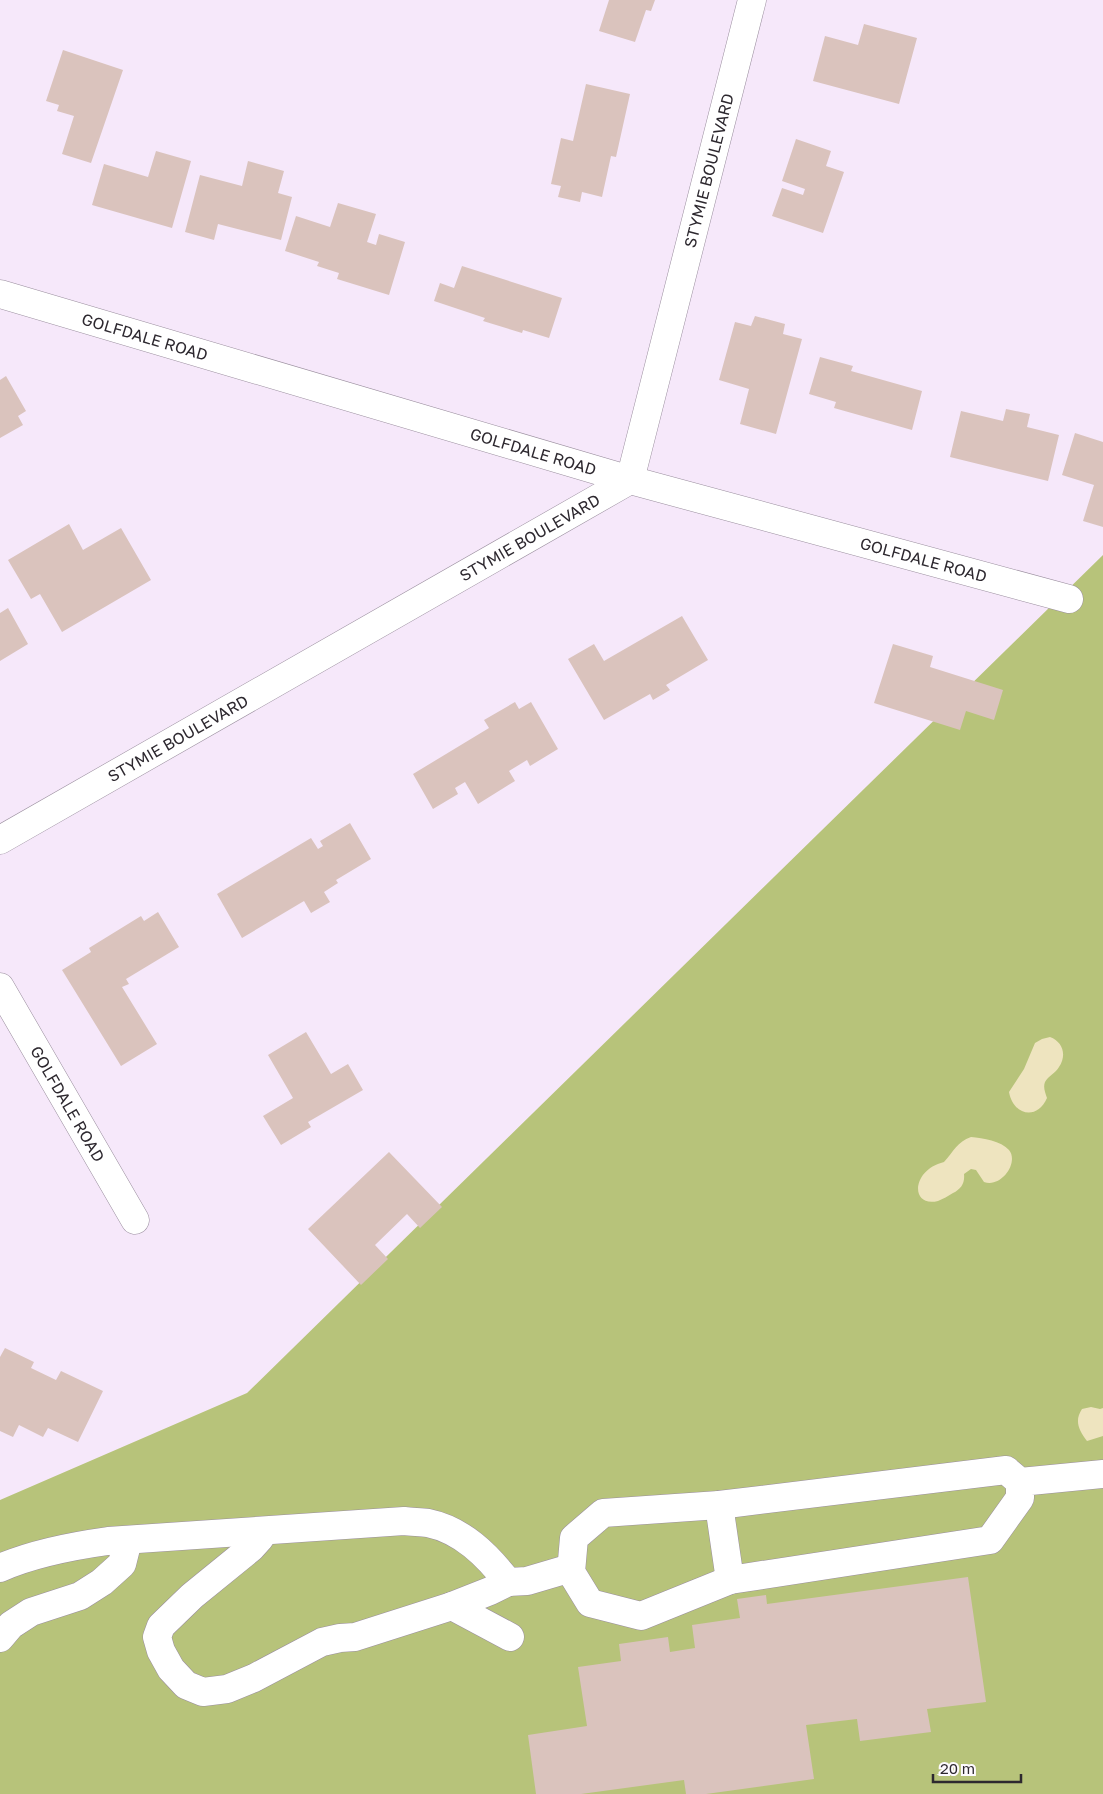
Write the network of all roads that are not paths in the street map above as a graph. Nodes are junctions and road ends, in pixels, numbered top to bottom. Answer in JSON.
{"nodes":[{"id":1,"x":752,"y":0,"type":"edge"},
{"id":2,"x":0,"y":294,"type":"edge"},
{"id":3,"x":630,"y":480,"type":"junction"},
{"id":4,"x":1069,"y":599,"type":"dead end"},
{"id":5,"x":0,"y":840,"type":"edge"},
{"id":6,"x":0,"y":987,"type":"edge"},
{"id":7,"x":135,"y":1220,"type":"dead end"},
{"id":8,"x":1103,"y":1474,"type":"edge"},
{"id":9,"x":1020,"y":1482,"type":"junction"},
{"id":10,"x":719,"y":1505,"type":"junction"},
{"id":11,"x":261,"y":1531,"type":"junction"},
{"id":12,"x":128,"y":1540,"type":"junction"},
{"id":13,"x":0,"y":1568,"type":"edge"},
{"id":14,"x":571,"y":1568,"type":"junction"},
{"id":15,"x":730,"y":1580,"type":"junction"},
{"id":16,"x":508,"y":1582,"type":"junction"},
{"id":17,"x":452,"y":1606,"type":"junction"},
{"id":18,"x":510,"y":1637,"type":"dead end"},
{"id":19,"x":0,"y":1638,"type":"edge"}],
"edges":[{"from":1,"to":3,"type":"street","name":"STYMIE BOULEVARD"},
{"from":2,"to":3,"type":"street","name":"GOLFDALE ROAD"},
{"from":3,"to":4,"type":"street","name":"GOLFDALE ROAD"},
{"from":3,"to":5,"type":"street","name":"STYMIE BOULEVARD"},
{"from":6,"to":7,"type":"street","name":"GOLFDALE ROAD"},
{"from":8,"to":9,"type":"street"},
{"from":9,"to":10,"type":"street"},
{"from":9,"to":15,"type":"street"},
{"from":10,"to":14,"type":"street"},
{"from":10,"to":15,"type":"street"},
{"from":11,"to":12,"type":"street"},
{"from":11,"to":16,"type":"street"},
{"from":11,"to":17,"type":"street"},
{"from":12,"to":13,"type":"street"},
{"from":12,"to":19,"type":"street"},
{"from":14,"to":15,"type":"street"},
{"from":14,"to":16,"type":"street"},
{"from":16,"to":17,"type":"street"},
{"from":17,"to":18,"type":"street"}]}
